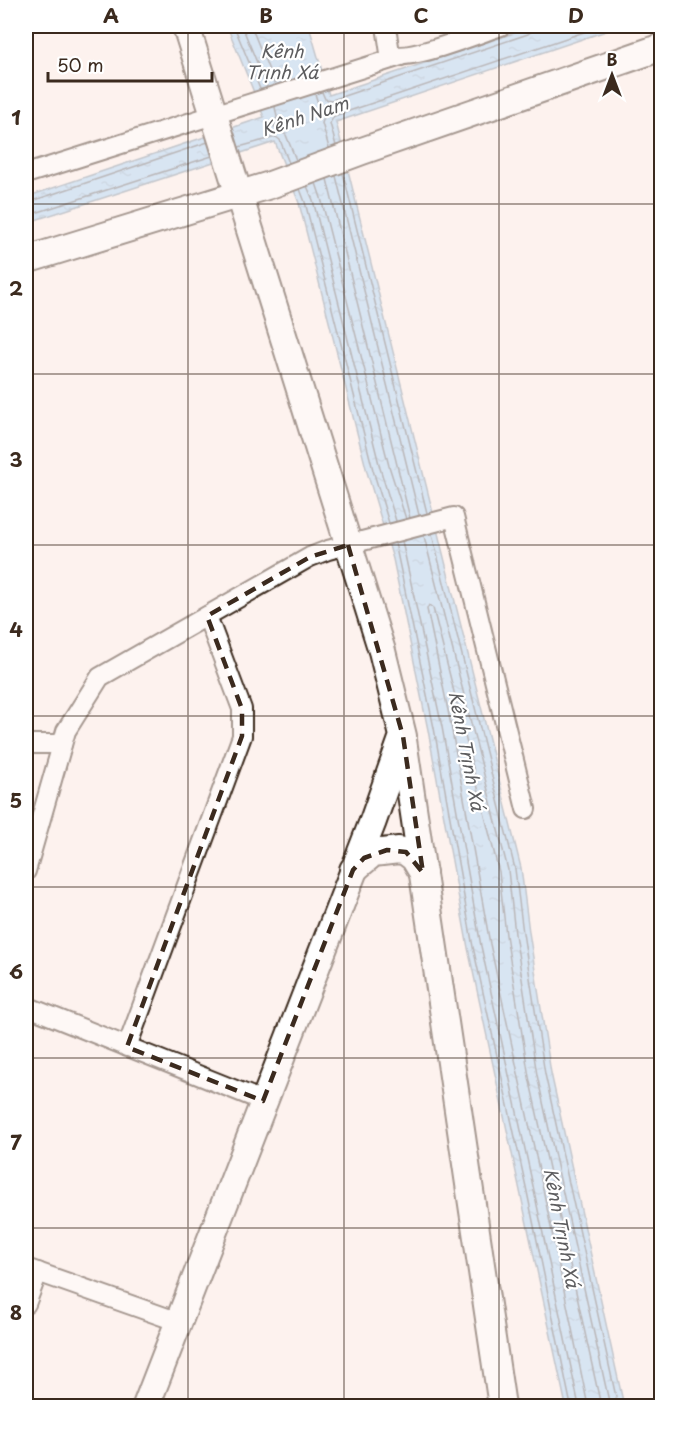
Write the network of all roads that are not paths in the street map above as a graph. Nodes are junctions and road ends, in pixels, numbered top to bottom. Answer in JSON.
{"nodes":[{"id":1,"x":186,"y":26,"type":"edge"},
{"id":2,"x":386,"y":26,"type":"edge"},
{"id":3,"x":501,"y":26,"type":"edge"},
{"id":4,"x":662,"y":46,"type":"edge"},
{"id":5,"x":401,"y":56,"type":"junction"},
{"id":6,"x":214,"y":114,"type":"junction"},
{"id":7,"x":26,"y":174,"type":"edge"},
{"id":8,"x":236,"y":185,"type":"junction"},
{"id":9,"x":26,"y":260,"type":"edge"},
{"id":10,"x":356,"y":543,"type":"junction"},
{"id":11,"x":207,"y":616,"type":"junction"},
{"id":12,"x":403,"y":736,"type":"junction"},
{"id":13,"x":26,"y":744,"type":"edge"},
{"id":14,"x":62,"y":744,"type":"junction"},
{"id":15,"x":526,"y":809,"type":"dead end"},
{"id":16,"x":28,"y":850,"type":"edge"},
{"id":17,"x":353,"y":870,"type":"junction"},
{"id":18,"x":26,"y":871,"type":"edge"},
{"id":19,"x":423,"y":873,"type":"junction"},
{"id":20,"x":26,"y":1006,"type":"edge"},
{"id":21,"x":127,"y":1047,"type":"junction"},
{"id":22,"x":263,"y":1101,"type":"junction"},
{"id":23,"x":32,"y":1270,"type":"edge"},
{"id":24,"x":26,"y":1304,"type":"edge"},
{"id":25,"x":178,"y":1322,"type":"junction"},
{"id":26,"x":146,"y":1407,"type":"edge"},
{"id":27,"x":502,"y":1407,"type":"edge"}],
"edges":[{"from":1,"to":6,"type":"main road"},
{"from":2,"to":5,"type":"street"},
{"from":3,"to":5,"type":"street"},
{"from":4,"to":8,"type":"main road"},
{"from":5,"to":6,"type":"street"},
{"from":6,"to":7,"type":"street"},
{"from":6,"to":8,"type":"main road"},
{"from":8,"to":9,"type":"main road"},
{"from":8,"to":10,"type":"main road"},
{"from":10,"to":11,"type":"street"},
{"from":10,"to":12,"type":"main road"},
{"from":10,"to":15,"type":"street"},
{"from":11,"to":14,"type":"street"},
{"from":11,"to":21,"type":"street"},
{"from":12,"to":17,"type":"main road"},
{"from":12,"to":19,"type":"main road"},
{"from":13,"to":14,"type":"street"},
{"from":14,"to":16,"type":"street"},
{"from":16,"to":18,"type":"street"},
{"from":17,"to":19,"type":"main road"},
{"from":17,"to":22,"type":"main road"},
{"from":19,"to":27,"type":"main road"},
{"from":20,"to":21,"type":"street"},
{"from":21,"to":22,"type":"street"},
{"from":22,"to":25,"type":"main road"},
{"from":23,"to":24,"type":"street"},
{"from":23,"to":25,"type":"street"},
{"from":25,"to":26,"type":"main road"}]}
